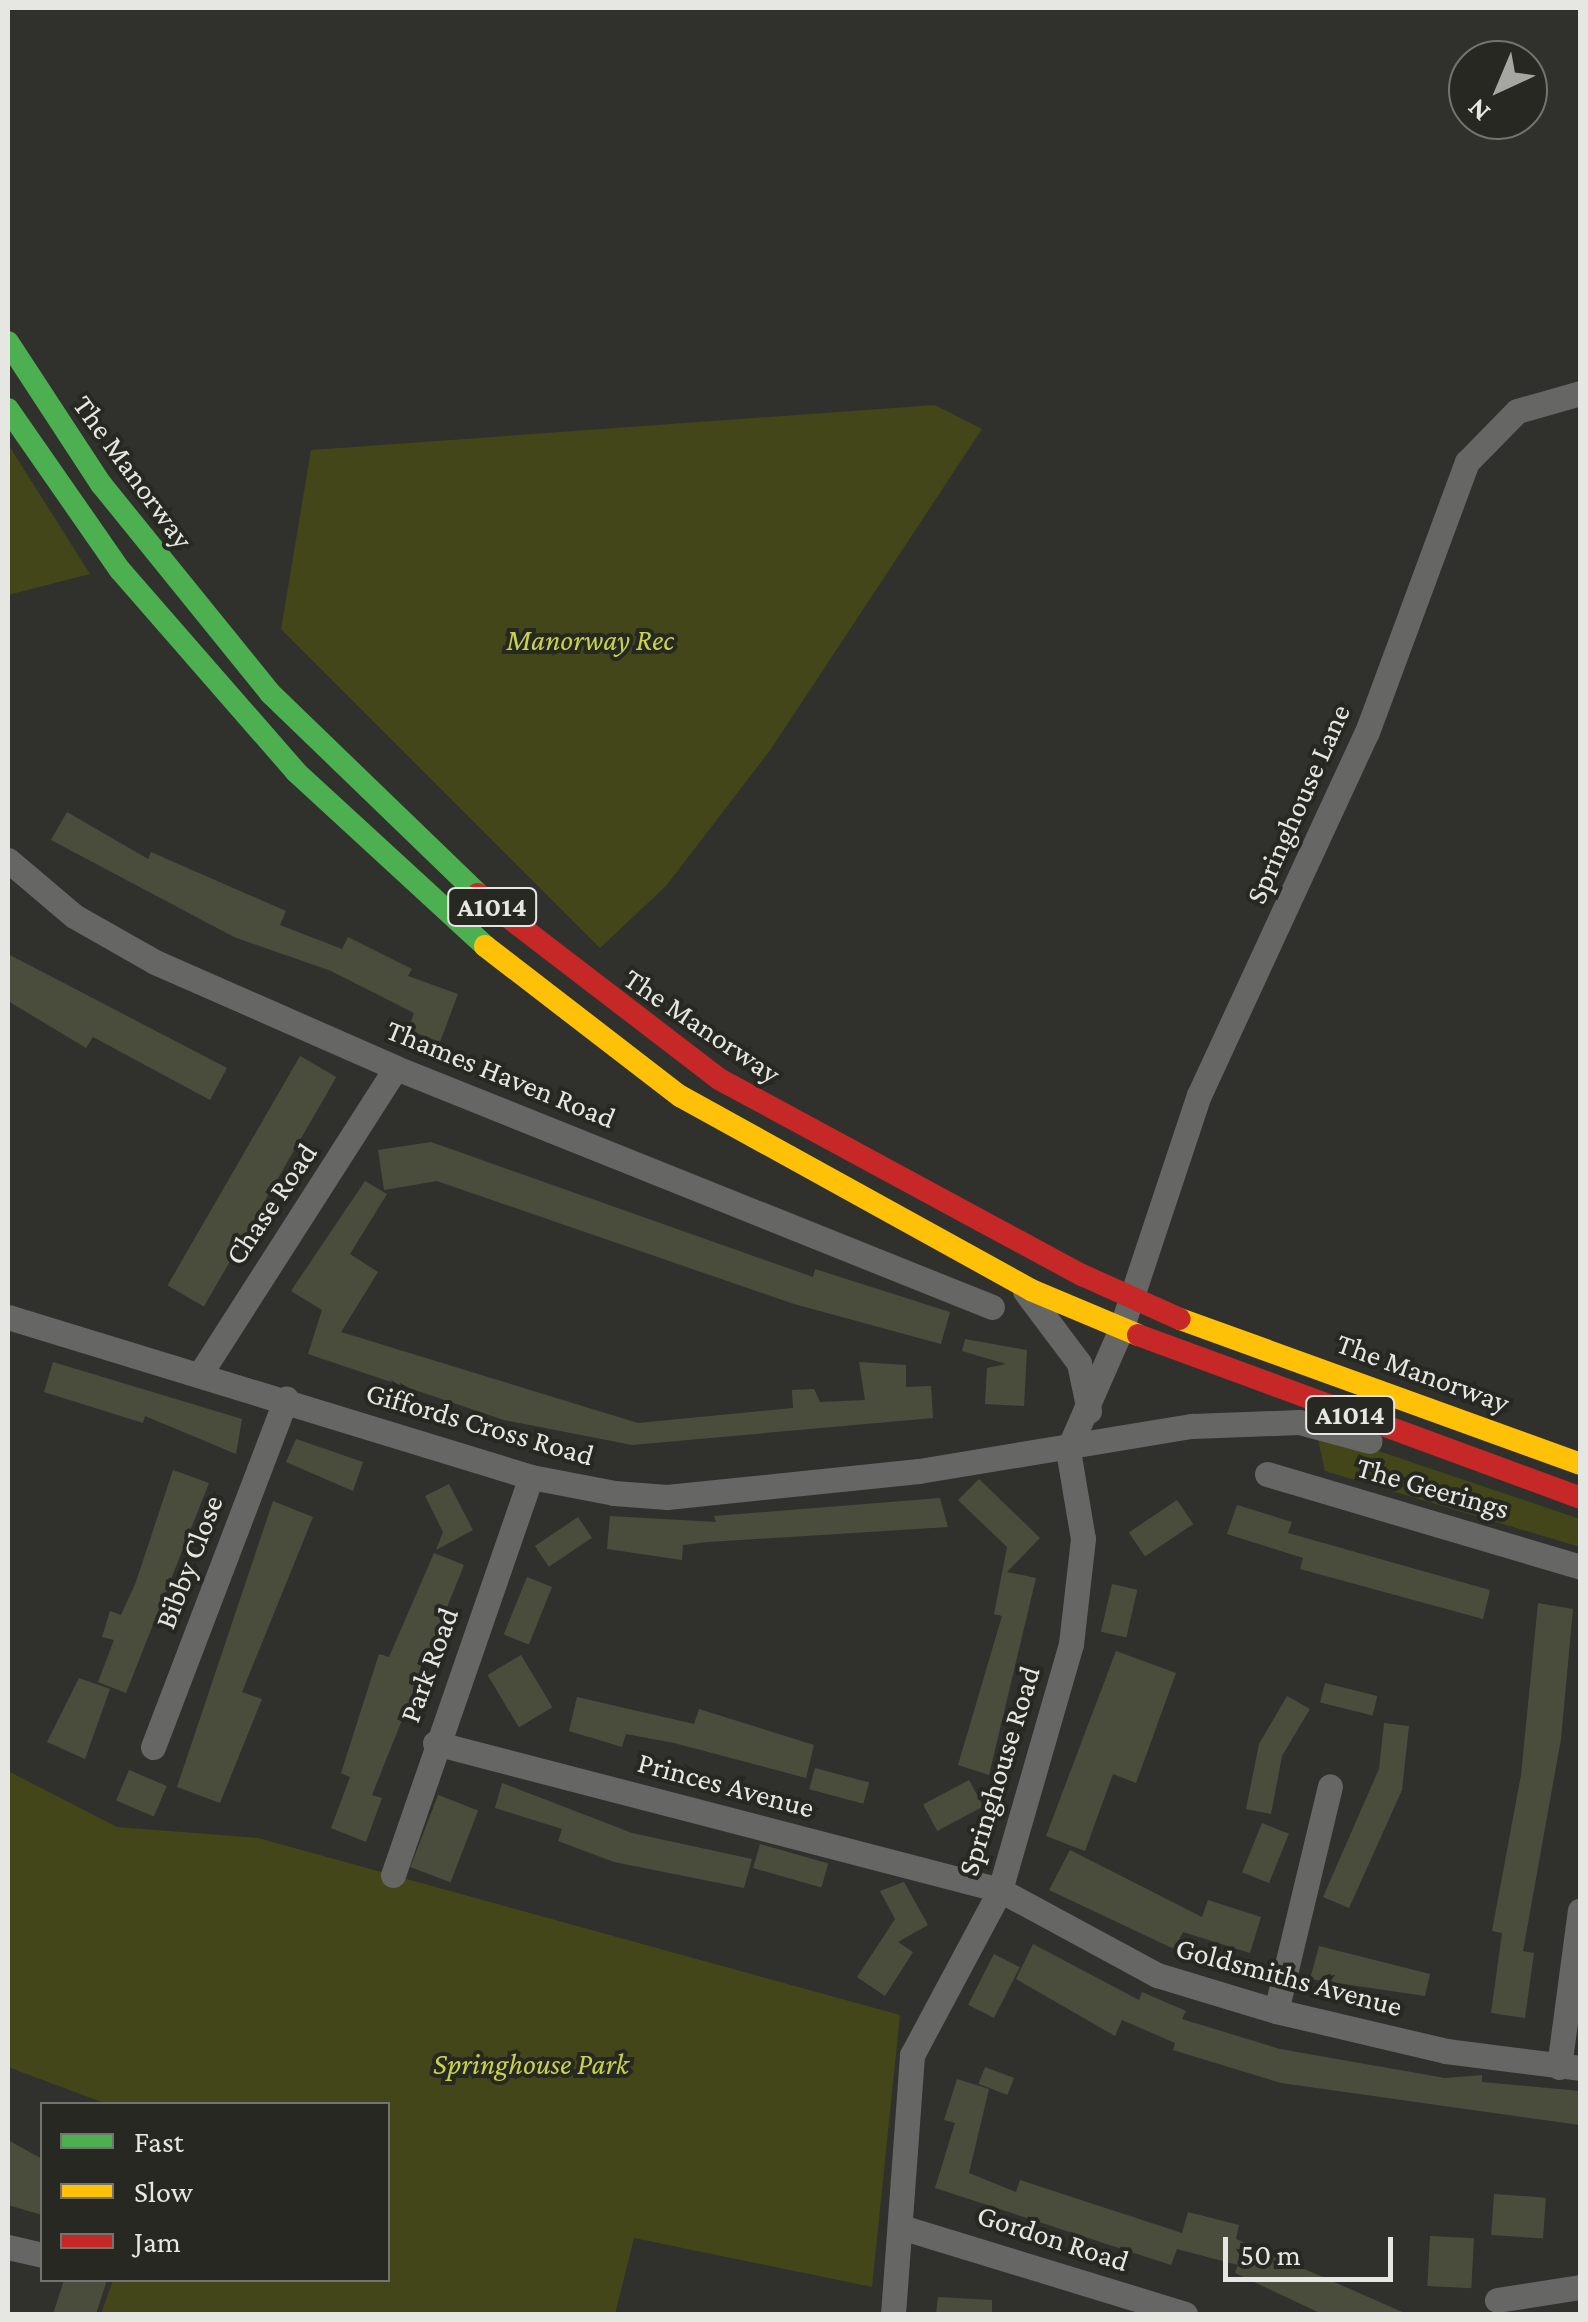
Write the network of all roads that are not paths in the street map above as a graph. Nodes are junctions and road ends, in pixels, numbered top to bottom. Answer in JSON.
{"nodes":[{"id":1,"x":8,"y":342,"type":"edge"},
{"id":2,"x":1580,"y":394,"type":"edge"},
{"id":3,"x":8,"y":409,"type":"edge"},
{"id":4,"x":8,"y":860,"type":"edge"},
{"id":5,"x":396,"y":1068,"type":"junction"},
{"id":6,"x":1018,"y":1284,"type":"junction"},
{"id":7,"x":1128,"y":1295,"type":"junction"},
{"id":8,"x":992,"y":1307,"type":"dead end"},
{"id":9,"x":8,"y":1317,"type":"edge"},
{"id":10,"x":1121,"y":1329,"type":"junction"},
{"id":11,"x":200,"y":1374,"type":"junction"},
{"id":12,"x":286,"y":1400,"type":"junction"},
{"id":13,"x":1089,"y":1414,"type":"junction"},
{"id":14,"x":1126,"y":1441,"type":"junction"},
{"id":15,"x":1068,"y":1450,"type":"junction"},
{"id":16,"x":1580,"y":1464,"type":"edge"},
{"id":17,"x":1267,"y":1474,"type":"dead end"},
{"id":18,"x":530,"y":1477,"type":"junction"},
{"id":19,"x":1580,"y":1501,"type":"edge"},
{"id":20,"x":1580,"y":1567,"type":"edge"},
{"id":21,"x":436,"y":1743,"type":"junction"},
{"id":22,"x":153,"y":1748,"type":"dead end"},
{"id":23,"x":1330,"y":1786,"type":"dead end"},
{"id":24,"x":393,"y":1876,"type":"dead end"},
{"id":25,"x":1000,"y":1890,"type":"junction"},
{"id":26,"x":1580,"y":1910,"type":"edge"},
{"id":27,"x":1276,"y":2011,"type":"junction"},
{"id":28,"x":1570,"y":2068,"type":"edge"},
{"id":29,"x":901,"y":2226,"type":"junction"},
{"id":30,"x":8,"y":2247,"type":"edge"},
{"id":31,"x":40,"y":2255,"type":"edge"},
{"id":32,"x":1580,"y":2287,"type":"edge"},
{"id":33,"x":1497,"y":2300,"type":"dead end"},
{"id":34,"x":894,"y":2314,"type":"edge"},
{"id":35,"x":1185,"y":2314,"type":"edge"}],
"edges":[{"from":1,"to":7,"type":"main road","name":"The Manorway","number":"A1014"},
{"from":2,"to":7,"type":"street","name":"Springhouse Lane"},
{"from":3,"to":6,"type":"main road","number":"A1014"},
{"from":4,"to":5,"type":"street","name":"Thames Haven Road"},
{"from":5,"to":8,"type":"street","name":"Thames Haven Road"},
{"from":5,"to":11,"type":"street","name":"Chase Road"},
{"from":6,"to":10,"type":"main road","number":"A1014"},
{"from":6,"to":13,"type":"street"},
{"from":7,"to":10,"type":"street","name":"Springhouse Lane"},
{"from":7,"to":16,"type":"main road","name":"The Manorway","number":"A1014"},
{"from":9,"to":11,"type":"street","name":"Giffords Cross Road"},
{"from":10,"to":13,"type":"street"},
{"from":10,"to":19,"type":"main road","number":"A1014"},
{"from":11,"to":12,"type":"street","name":"Giffords Cross Road"},
{"from":12,"to":18,"type":"street","name":"Giffords Cross Road"},
{"from":12,"to":22,"type":"street","name":"Bibby Close"},
{"from":13,"to":14,"type":"street"},
{"from":13,"to":15,"type":"street"},
{"from":14,"to":15,"type":"street","name":"Giffords Cross Road"},
{"from":14,"to":19,"type":"street","name":"Giffords Cross Road"},
{"from":15,"to":18,"type":"street","name":"Giffords Cross Road"},
{"from":15,"to":25,"type":"street","name":"Springhouse Road"},
{"from":17,"to":20,"type":"street","name":"The Geerings"},
{"from":18,"to":21,"type":"street","name":"Park Road"},
{"from":21,"to":24,"type":"street","name":"Park Road"},
{"from":21,"to":25,"type":"street","name":"Princes Avenue"},
{"from":23,"to":27,"type":"street"},
{"from":25,"to":27,"type":"street","name":"Goldsmiths Avenue"},
{"from":25,"to":29,"type":"street","name":"Springhouse Road"},
{"from":26,"to":28,"type":"street"},
{"from":27,"to":28,"type":"street","name":"Goldsmiths Avenue"},
{"from":29,"to":34,"type":"street","name":"Springhouse Road"},
{"from":29,"to":35,"type":"street","name":"Gordon Road"},
{"from":30,"to":31,"type":"street"},
{"from":32,"to":33,"type":"street"}]}
